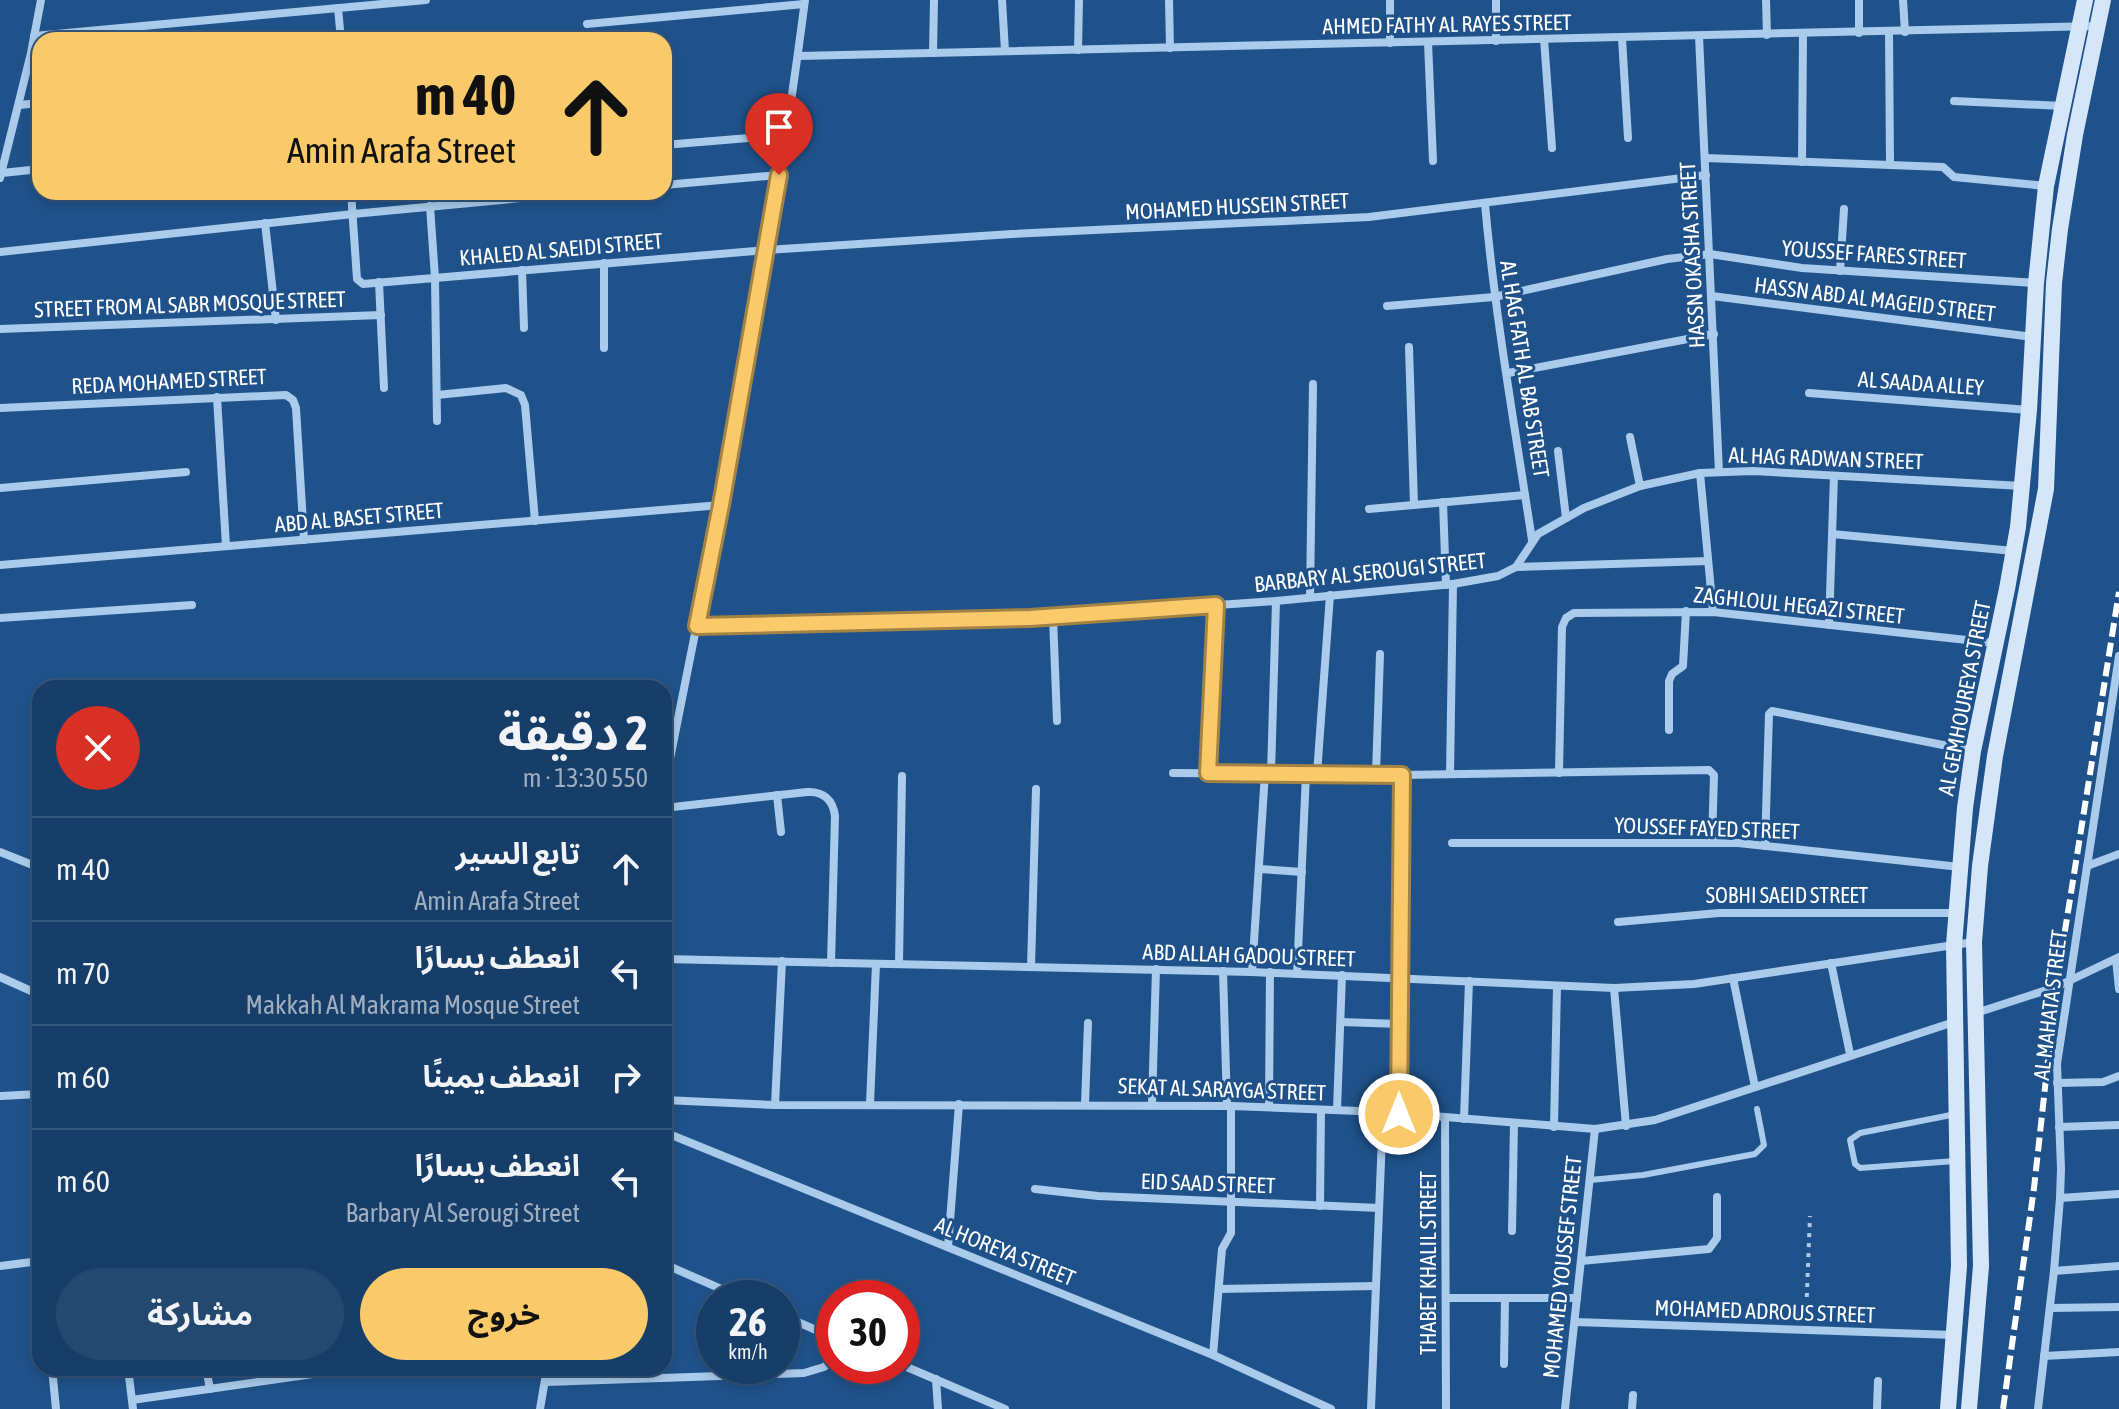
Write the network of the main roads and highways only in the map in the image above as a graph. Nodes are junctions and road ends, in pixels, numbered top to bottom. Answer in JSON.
{"nodes":[{"id":1,"x":2085,"y":0,"type":"edge"},
{"id":2,"x":2103,"y":0,"type":"edge"},
{"id":3,"x":1948,"y":1409,"type":"edge"},
{"id":4,"x":1969,"y":1409,"type":"edge"}],
"edges":[{"from":1,"to":3,"type":"main road","name":"AL GEMHOUREYA STREET"},
{"from":2,"to":4,"type":"main road","name":"AL GEMHOUREYA STREET"}]}
